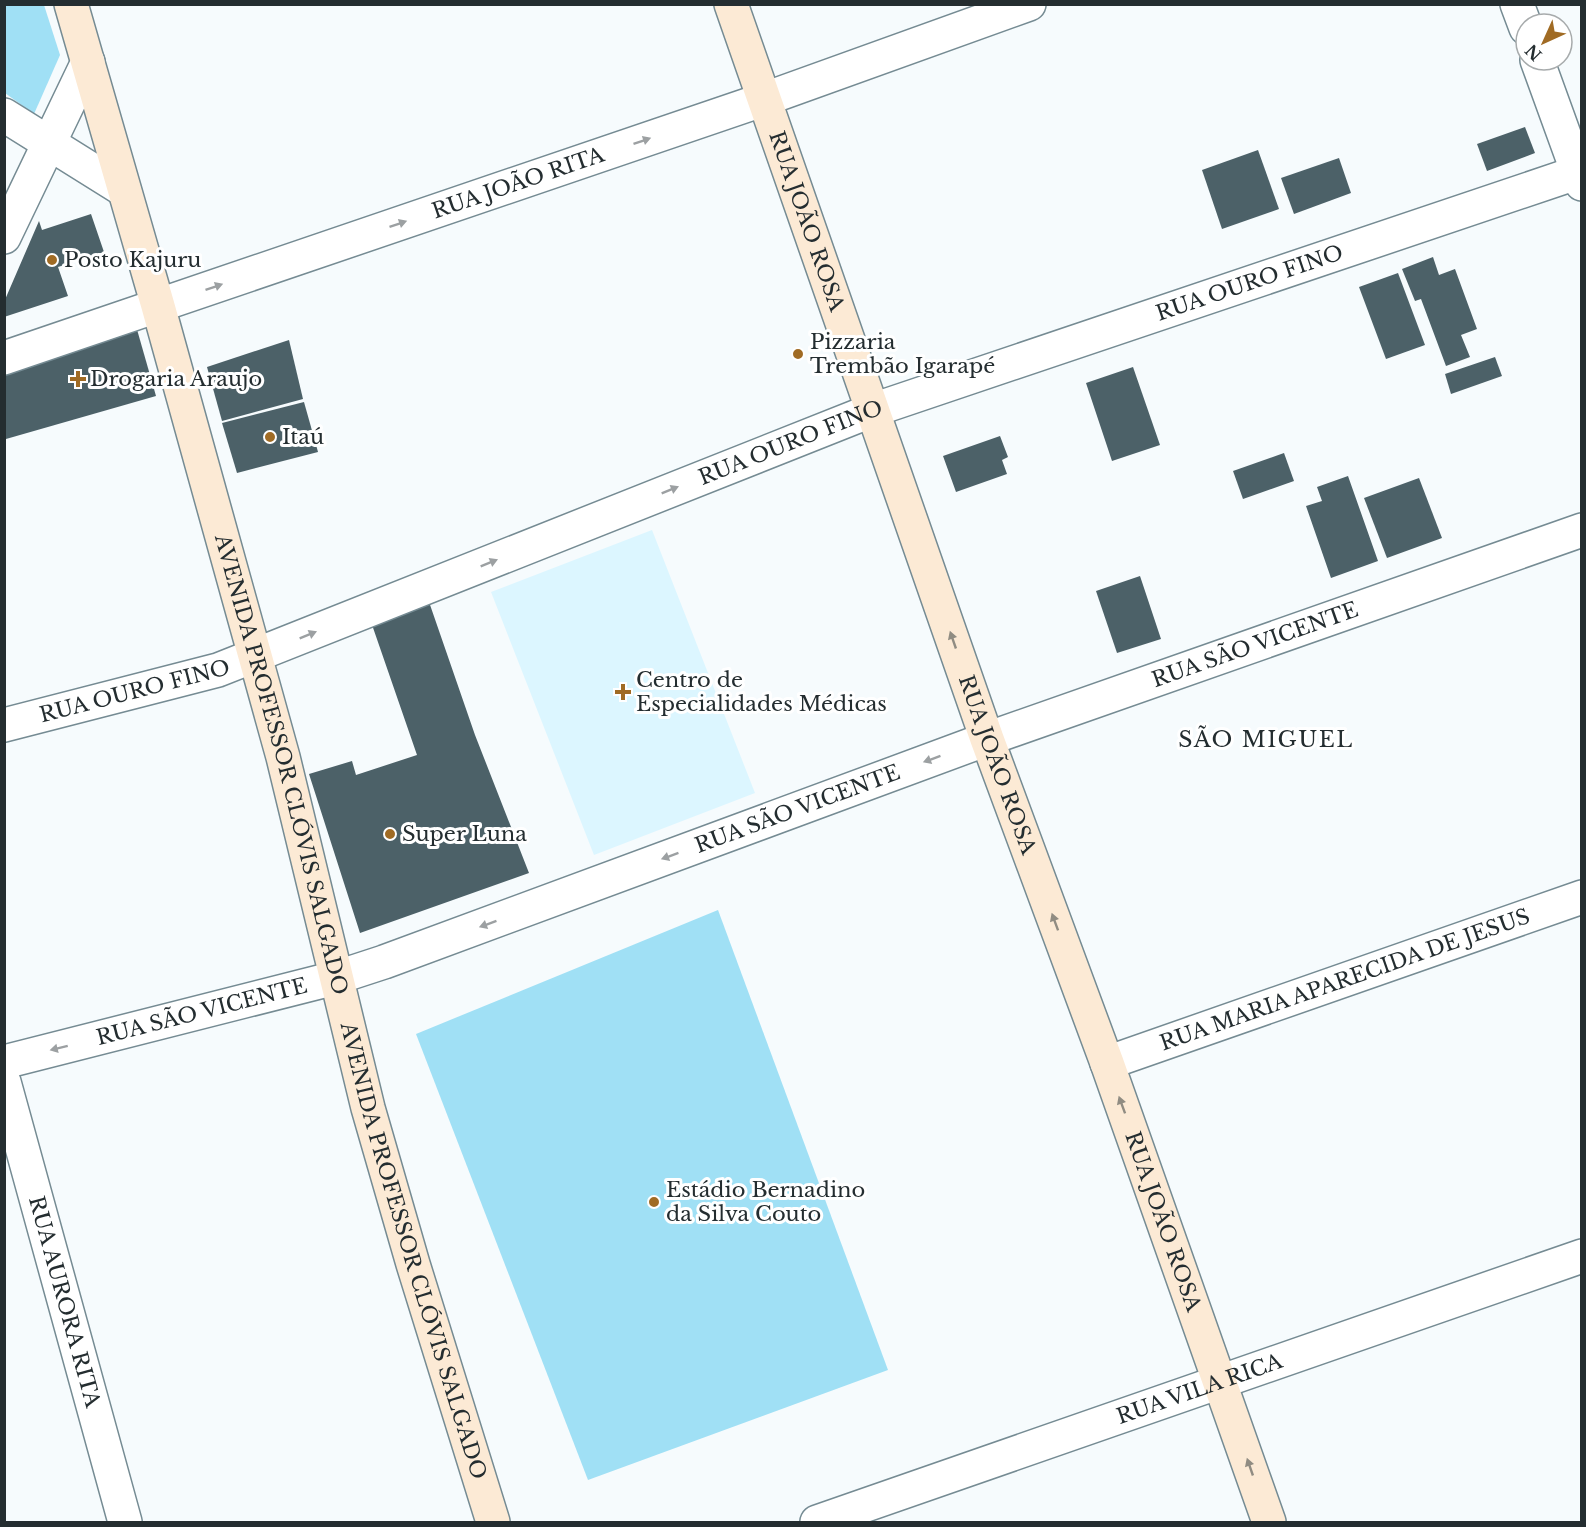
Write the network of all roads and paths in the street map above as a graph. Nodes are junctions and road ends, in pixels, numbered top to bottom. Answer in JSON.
{"nodes":[{"id":1,"x":71,"y":4,"type":"edge"},
{"id":2,"x":731,"y":4,"type":"edge"},
{"id":3,"x":1029,"y":4,"type":"edge"},
{"id":4,"x":88,"y":62,"type":"junction"},
{"id":5,"x":1541,"y":72,"type":"edge"},
{"id":6,"x":765,"y":99,"type":"junction"},
{"id":7,"x":4,"y":115,"type":"edge"},
{"id":8,"x":48,"y":144,"type":"junction"},
{"id":9,"x":1580,"y":176,"type":"edge"},
{"id":10,"x":124,"y":190,"type":"junction"},
{"id":11,"x":4,"y":237,"type":"edge"},
{"id":12,"x":158,"y":306,"type":"junction"},
{"id":13,"x":4,"y":358,"type":"edge"},
{"id":14,"x":873,"y":410,"type":"junction"},
{"id":15,"x":1581,"y":530,"type":"edge"},
{"id":16,"x":254,"y":657,"type":"junction"},
{"id":17,"x":4,"y":725,"type":"edge"},
{"id":18,"x":987,"y":739,"type":"junction"},
{"id":19,"x":1581,"y":897,"type":"edge"},
{"id":20,"x":335,"y":978,"type":"junction"},
{"id":21,"x":4,"y":1062,"type":"edge"},
{"id":22,"x":1107,"y":1064,"type":"junction"},
{"id":23,"x":4,"y":1082,"type":"edge"},
{"id":24,"x":1581,"y":1256,"type":"edge"},
{"id":25,"x":1220,"y":1381,"type":"junction"},
{"id":26,"x":857,"y":1508,"type":"junction"},
{"id":27,"x":486,"y":1521,"type":"edge"},
{"id":28,"x":125,"y":1522,"type":"edge"},
{"id":29,"x":817,"y":1522,"type":"edge"},
{"id":30,"x":888,"y":1522,"type":"edge"},
{"id":31,"x":1269,"y":1522,"type":"edge"}],
"edges":[{"from":1,"to":4,"type":"main road","name":"AVENIDA PROFESSOR CLÓVIS SALGADO"},
{"from":2,"to":6,"type":"main road","name":"RUA JOÃO ROSA"},
{"from":3,"to":6,"type":"street","name":"RUA JOÃO RITA"},
{"from":4,"to":8,"type":"street"},
{"from":4,"to":10,"type":"main road","name":"AVENIDA PROFESSOR CLÓVIS SALGADO"},
{"from":5,"to":9,"type":"street"},
{"from":12,"to":6,"type":"street","name":"RUA JOÃO RITA","one_way":true},
{"from":6,"to":14,"type":"main road","name":"RUA JOÃO ROSA"},
{"from":7,"to":8,"type":"street"},
{"from":8,"to":10,"type":"street"},
{"from":8,"to":11,"type":"street"},
{"from":9,"to":14,"type":"street","name":"RUA OURO FINO"},
{"from":10,"to":12,"type":"main road","name":"AVENIDA PROFESSOR CLÓVIS SALGADO"},
{"from":12,"to":13,"type":"street","name":"RUA JOÃO RITA"},
{"from":12,"to":16,"type":"main road","name":"AVENIDA PROFESSOR CLÓVIS SALGADO"},
{"from":16,"to":14,"type":"street","name":"RUA OURO FINO","one_way":true},
{"from":18,"to":14,"type":"main road","name":"RUA JOÃO ROSA","one_way":true},
{"from":15,"to":18,"type":"street","name":"RUA SÃO VICENTE"},
{"from":16,"to":17,"type":"street","name":"RUA OURO FINO"},
{"from":16,"to":20,"type":"main road","name":"AVENIDA PROFESSOR CLÓVIS SALGADO"},
{"from":18,"to":20,"type":"street","name":"RUA SÃO VICENTE","one_way":true},
{"from":22,"to":18,"type":"main road","name":"RUA JOÃO ROSA","one_way":true},
{"from":19,"to":22,"type":"street","name":"RUA MARIA APARECIDA DE JESUS"},
{"from":20,"to":21,"type":"street","name":"RUA SÃO VICENTE","one_way":true},
{"from":20,"to":27,"type":"main road","name":"AVENIDA PROFESSOR CLÓVIS SALGADO"},
{"from":25,"to":22,"type":"main road","name":"RUA JOÃO ROSA","one_way":true},
{"from":23,"to":28,"type":"street","name":"RUA AURORA RITA"},
{"from":24,"to":25,"type":"street","name":"RUA VILA RICA"},
{"from":25,"to":26,"type":"street","name":"RUA VILA RICA"},
{"from":31,"to":25,"type":"main road","name":"RUA JOÃO ROSA","one_way":true},
{"from":26,"to":29,"type":"street","name":"RUA VILA RICA"},
{"from":26,"to":30,"type":"street"}]}
